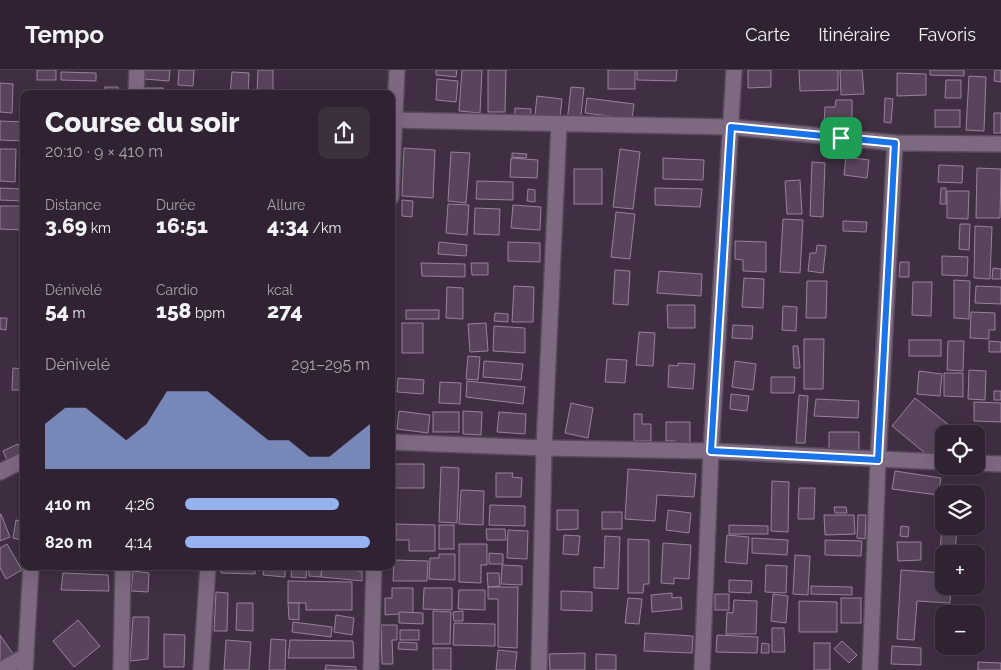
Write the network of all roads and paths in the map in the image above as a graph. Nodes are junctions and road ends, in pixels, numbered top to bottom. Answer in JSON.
{"nodes":[{"id":1,"x":137,"y":70,"type":"edge"},
{"id":2,"x":398,"y":70,"type":"edge"},
{"id":3,"x":734,"y":70,"type":"edge"},
{"id":4,"x":136,"y":90,"type":"edge"},
{"id":5,"x":395,"y":100,"type":"edge"},
{"id":6,"x":395,"y":120,"type":"edge"},
{"id":7,"x":559,"y":125,"type":"junction"},
{"id":8,"x":731,"y":127,"type":"junction"},
{"id":9,"x":895,"y":143,"type":"junction"},
{"id":10,"x":1001,"y":144,"type":"edge"},
{"id":11,"x":395,"y":442,"type":"edge"},
{"id":12,"x":544,"y":448,"type":"junction"},
{"id":13,"x":711,"y":451,"type":"junction"},
{"id":14,"x":878,"y":460,"type":"junction"},
{"id":15,"x":20,"y":462,"type":"edge"},
{"id":16,"x":935,"y":462,"type":"edge"},
{"id":17,"x":985,"y":463,"type":"edge"},
{"id":18,"x":1001,"y":464,"type":"edge"},
{"id":19,"x":0,"y":472,"type":"edge"},
{"id":20,"x":30,"y":570,"type":"edge"},
{"id":21,"x":123,"y":570,"type":"edge"},
{"id":22,"x":208,"y":570,"type":"edge"},
{"id":23,"x":374,"y":570,"type":"edge"},
{"id":24,"x":25,"y":663,"type":"edge"},
{"id":25,"x":0,"y":670,"type":"edge"},
{"id":26,"x":121,"y":670,"type":"edge"},
{"id":27,"x":202,"y":670,"type":"edge"},
{"id":28,"x":371,"y":670,"type":"edge"},
{"id":29,"x":539,"y":670,"type":"edge"},
{"id":30,"x":702,"y":670,"type":"edge"},
{"id":31,"x":870,"y":670,"type":"edge"}],
"edges":[{"from":1,"to":4,"type":"street"},
{"from":2,"to":5,"type":"street"},
{"from":3,"to":8,"type":"street"},
{"from":6,"to":7,"type":"street"},
{"from":7,"to":8,"type":"street"},
{"from":7,"to":12,"type":"street"},
{"from":8,"to":9,"type":"street"},
{"from":8,"to":13,"type":"street"},
{"from":9,"to":10,"type":"street"},
{"from":9,"to":14,"type":"street"},
{"from":11,"to":12,"type":"street"},
{"from":12,"to":13,"type":"street"},
{"from":12,"to":29,"type":"street"},
{"from":13,"to":14,"type":"street"},
{"from":13,"to":30,"type":"street"},
{"from":14,"to":16,"type":"street"},
{"from":14,"to":31,"type":"street"},
{"from":15,"to":19,"type":"street"},
{"from":17,"to":18,"type":"street"},
{"from":20,"to":24,"type":"street"},
{"from":21,"to":26,"type":"street"},
{"from":22,"to":27,"type":"street"},
{"from":23,"to":28,"type":"street"},
{"from":24,"to":25,"type":"street"}]}
